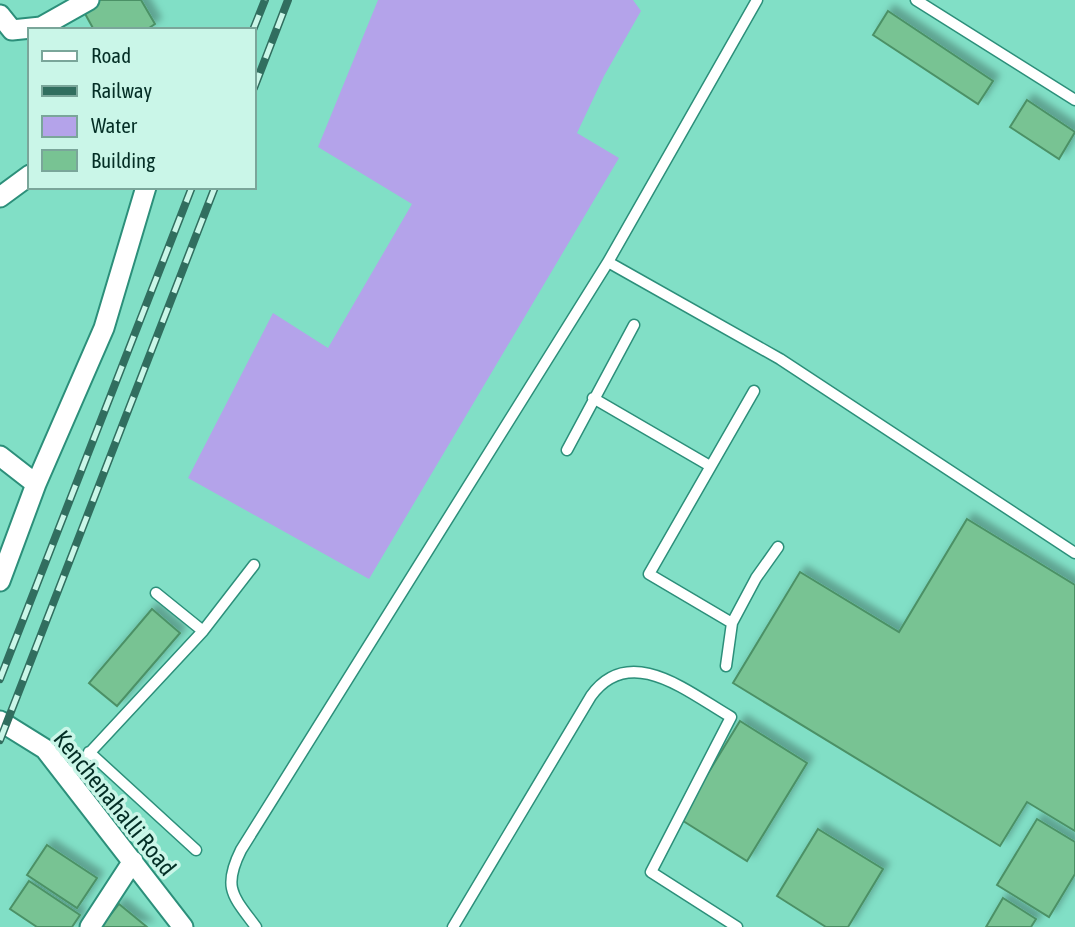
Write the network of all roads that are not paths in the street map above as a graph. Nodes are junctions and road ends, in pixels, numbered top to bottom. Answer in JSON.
{"nodes":[{"id":1,"x":89,"y":0,"type":"edge"},
{"id":2,"x":757,"y":0,"type":"edge"},
{"id":3,"x":916,"y":0,"type":"edge"},
{"id":4,"x":1,"y":18,"type":"edge"},
{"id":5,"x":28,"y":28,"type":"edge"},
{"id":6,"x":31,"y":28,"type":"edge"},
{"id":7,"x":1075,"y":100,"type":"edge"},
{"id":8,"x":28,"y":176,"type":"edge"},
{"id":9,"x":145,"y":189,"type":"edge"},
{"id":10,"x":0,"y":197,"type":"edge"},
{"id":11,"x":608,"y":262,"type":"junction"},
{"id":12,"x":634,"y":325,"type":"dead end"},
{"id":13,"x":754,"y":391,"type":"dead end"},
{"id":14,"x":593,"y":398,"type":"junction"},
{"id":15,"x":567,"y":450,"type":"dead end"},
{"id":16,"x":0,"y":456,"type":"edge"},
{"id":17,"x":710,"y":466,"type":"junction"},
{"id":18,"x":36,"y":484,"type":"junction"},
{"id":19,"x":6,"y":547,"type":"edge"},
{"id":20,"x":778,"y":547,"type":"dead end"},
{"id":21,"x":1075,"y":553,"type":"edge"},
{"id":22,"x":254,"y":565,"type":"dead end"},
{"id":23,"x":0,"y":581,"type":"edge"},
{"id":24,"x":156,"y":593,"type":"dead end"},
{"id":25,"x":732,"y":623,"type":"junction"},
{"id":26,"x":203,"y":631,"type":"junction"},
{"id":27,"x":726,"y":666,"type":"dead end"},
{"id":28,"x":0,"y":721,"type":"edge"},
{"id":29,"x":89,"y":752,"type":"junction"},
{"id":30,"x":68,"y":776,"type":"junction"},
{"id":31,"x":196,"y":850,"type":"dead end"},
{"id":32,"x":133,"y":861,"type":"junction"},
{"id":33,"x":90,"y":927,"type":"edge"},
{"id":34,"x":183,"y":927,"type":"edge"},
{"id":35,"x":256,"y":927,"type":"edge"},
{"id":36,"x":453,"y":927,"type":"edge"},
{"id":37,"x":737,"y":927,"type":"edge"}],
"edges":[{"from":1,"to":6,"type":"street"},
{"from":2,"to":11,"type":"lane"},
{"from":3,"to":7,"type":"lane"},
{"from":4,"to":5,"type":"street"},
{"from":8,"to":10,"type":"street"},
{"from":9,"to":18,"type":"street"},
{"from":11,"to":21,"type":"lane"},
{"from":11,"to":35,"type":"lane"},
{"from":12,"to":14,"type":"lane"},
{"from":13,"to":17,"type":"lane"},
{"from":14,"to":15,"type":"lane"},
{"from":14,"to":17,"type":"lane"},
{"from":16,"to":18,"type":"street"},
{"from":17,"to":25,"type":"lane"},
{"from":18,"to":19,"type":"street"},
{"from":19,"to":23,"type":"street"},
{"from":20,"to":25,"type":"lane"},
{"from":22,"to":26,"type":"lane"},
{"from":24,"to":26,"type":"lane"},
{"from":25,"to":27,"type":"lane"},
{"from":26,"to":29,"type":"lane"},
{"from":28,"to":30,"type":"street","name":"Kenchenahalli Road"},
{"from":29,"to":30,"type":"lane"},
{"from":29,"to":31,"type":"lane"},
{"from":30,"to":32,"type":"street","name":"Kenchenahalli Road"},
{"from":32,"to":33,"type":"street"},
{"from":32,"to":34,"type":"street","name":"Kenchenahalli Road"},
{"from":36,"to":37,"type":"lane"}]}
